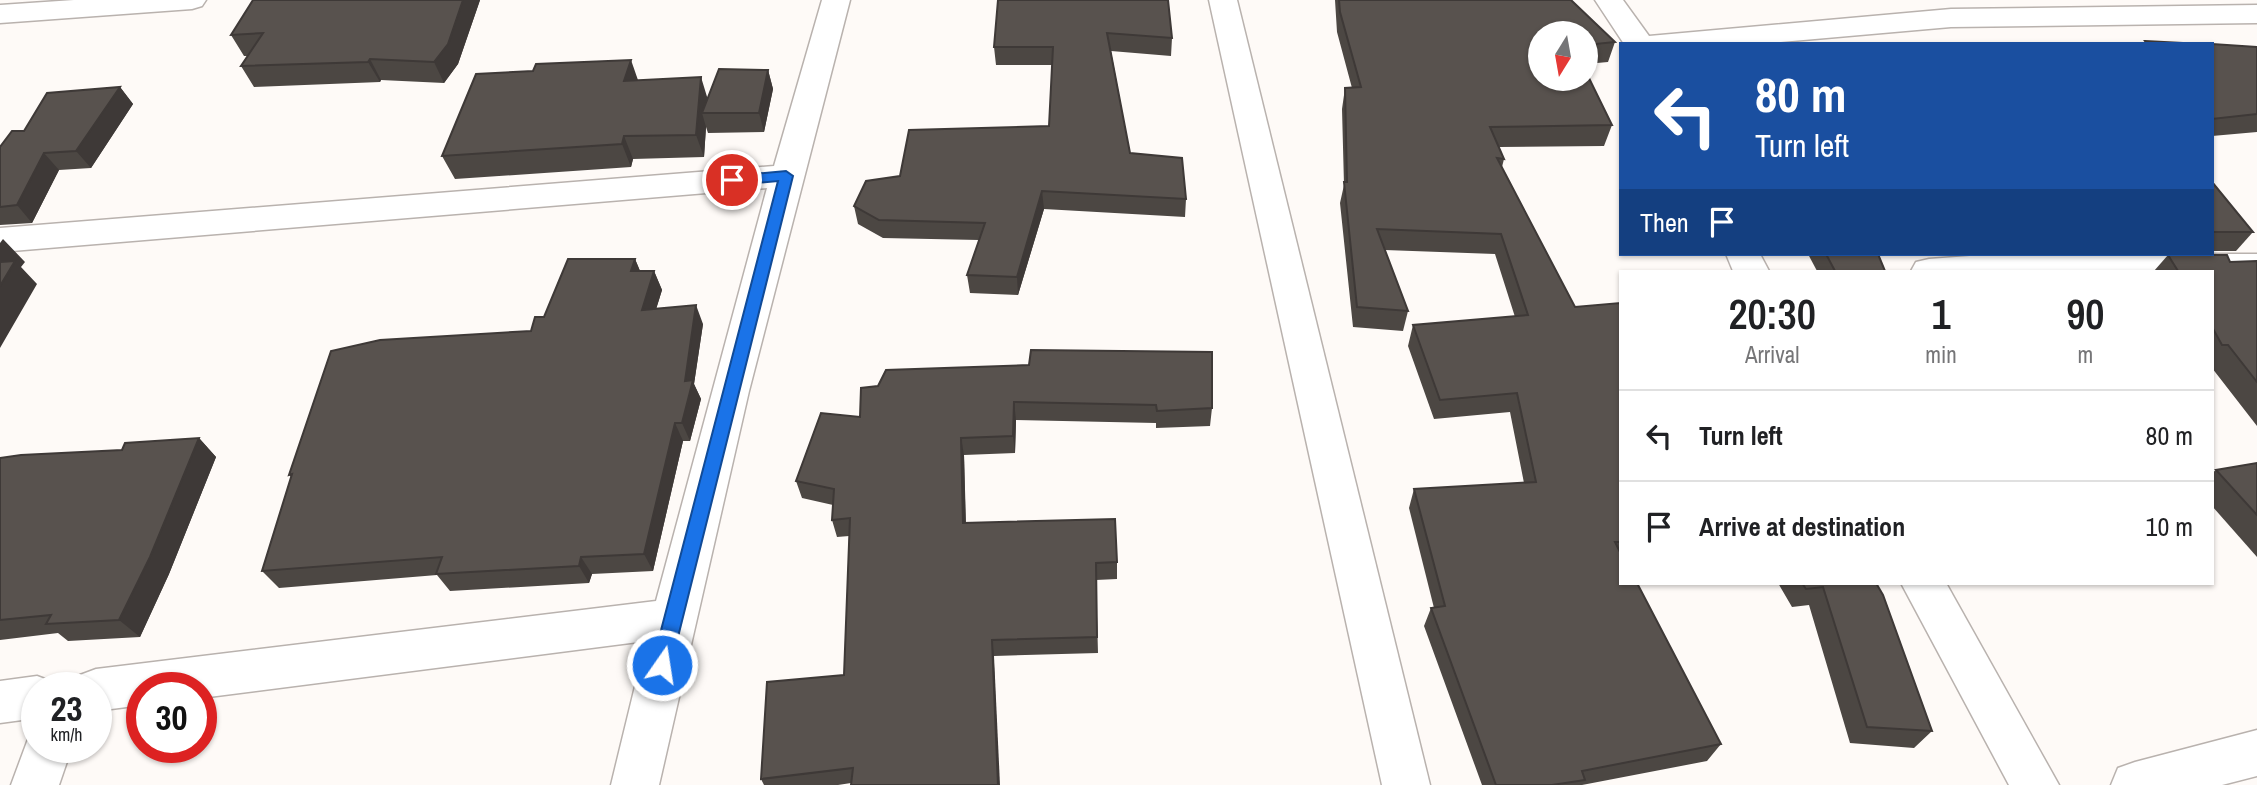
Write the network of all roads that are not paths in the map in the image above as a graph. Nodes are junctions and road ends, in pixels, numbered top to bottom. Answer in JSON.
{"nodes":[{"id":1,"x":192,"y":0,"type":"edge"},
{"id":2,"x":836,"y":0,"type":"edge"},
{"id":3,"x":1223,"y":0,"type":"edge"},
{"id":4,"x":1609,"y":0,"type":"edge"},
{"id":5,"x":1943,"y":9,"type":"edge"},
{"id":6,"x":0,"y":14,"type":"edge"},
{"id":7,"x":2257,"y":14,"type":"edge"},
{"id":8,"x":1638,"y":42,"type":"edge"},
{"id":9,"x":1671,"y":42,"type":"edge"},
{"id":10,"x":786,"y":176,"type":"junction"},
{"id":11,"x":0,"y":240,"type":"edge"},
{"id":12,"x":2257,"y":266,"type":"edge"},
{"id":13,"x":1943,"y":270,"type":"edge"},
{"id":14,"x":1924,"y":585,"type":"edge"},
{"id":15,"x":673,"y":618,"type":"junction"},
{"id":16,"x":112,"y":688,"type":"edge"},
{"id":17,"x":21,"y":699,"type":"edge"},
{"id":18,"x":0,"y":702,"type":"edge"},
{"id":19,"x":2257,"y":753,"type":"edge"},
{"id":20,"x":43,"y":763,"type":"edge"},
{"id":21,"x":35,"y":785,"type":"edge"},
{"id":22,"x":635,"y":785,"type":"edge"},
{"id":23,"x":1406,"y":785,"type":"edge"},
{"id":24,"x":2035,"y":785,"type":"edge"},
{"id":25,"x":2134,"y":785,"type":"edge"}],
"edges":[{"from":1,"to":6,"type":"street"},
{"from":2,"to":10,"type":"street"},
{"from":3,"to":23,"type":"street"},
{"from":4,"to":8,"type":"street"},
{"from":5,"to":7,"type":"street"},
{"from":5,"to":9,"type":"street"},
{"from":10,"to":11,"type":"street"},
{"from":10,"to":15,"type":"street"},
{"from":12,"to":13,"type":"street"},
{"from":14,"to":24,"type":"street"},
{"from":15,"to":16,"type":"street"},
{"from":15,"to":22,"type":"street"},
{"from":17,"to":18,"type":"street"},
{"from":19,"to":25,"type":"street"},
{"from":20,"to":21,"type":"street"}]}
